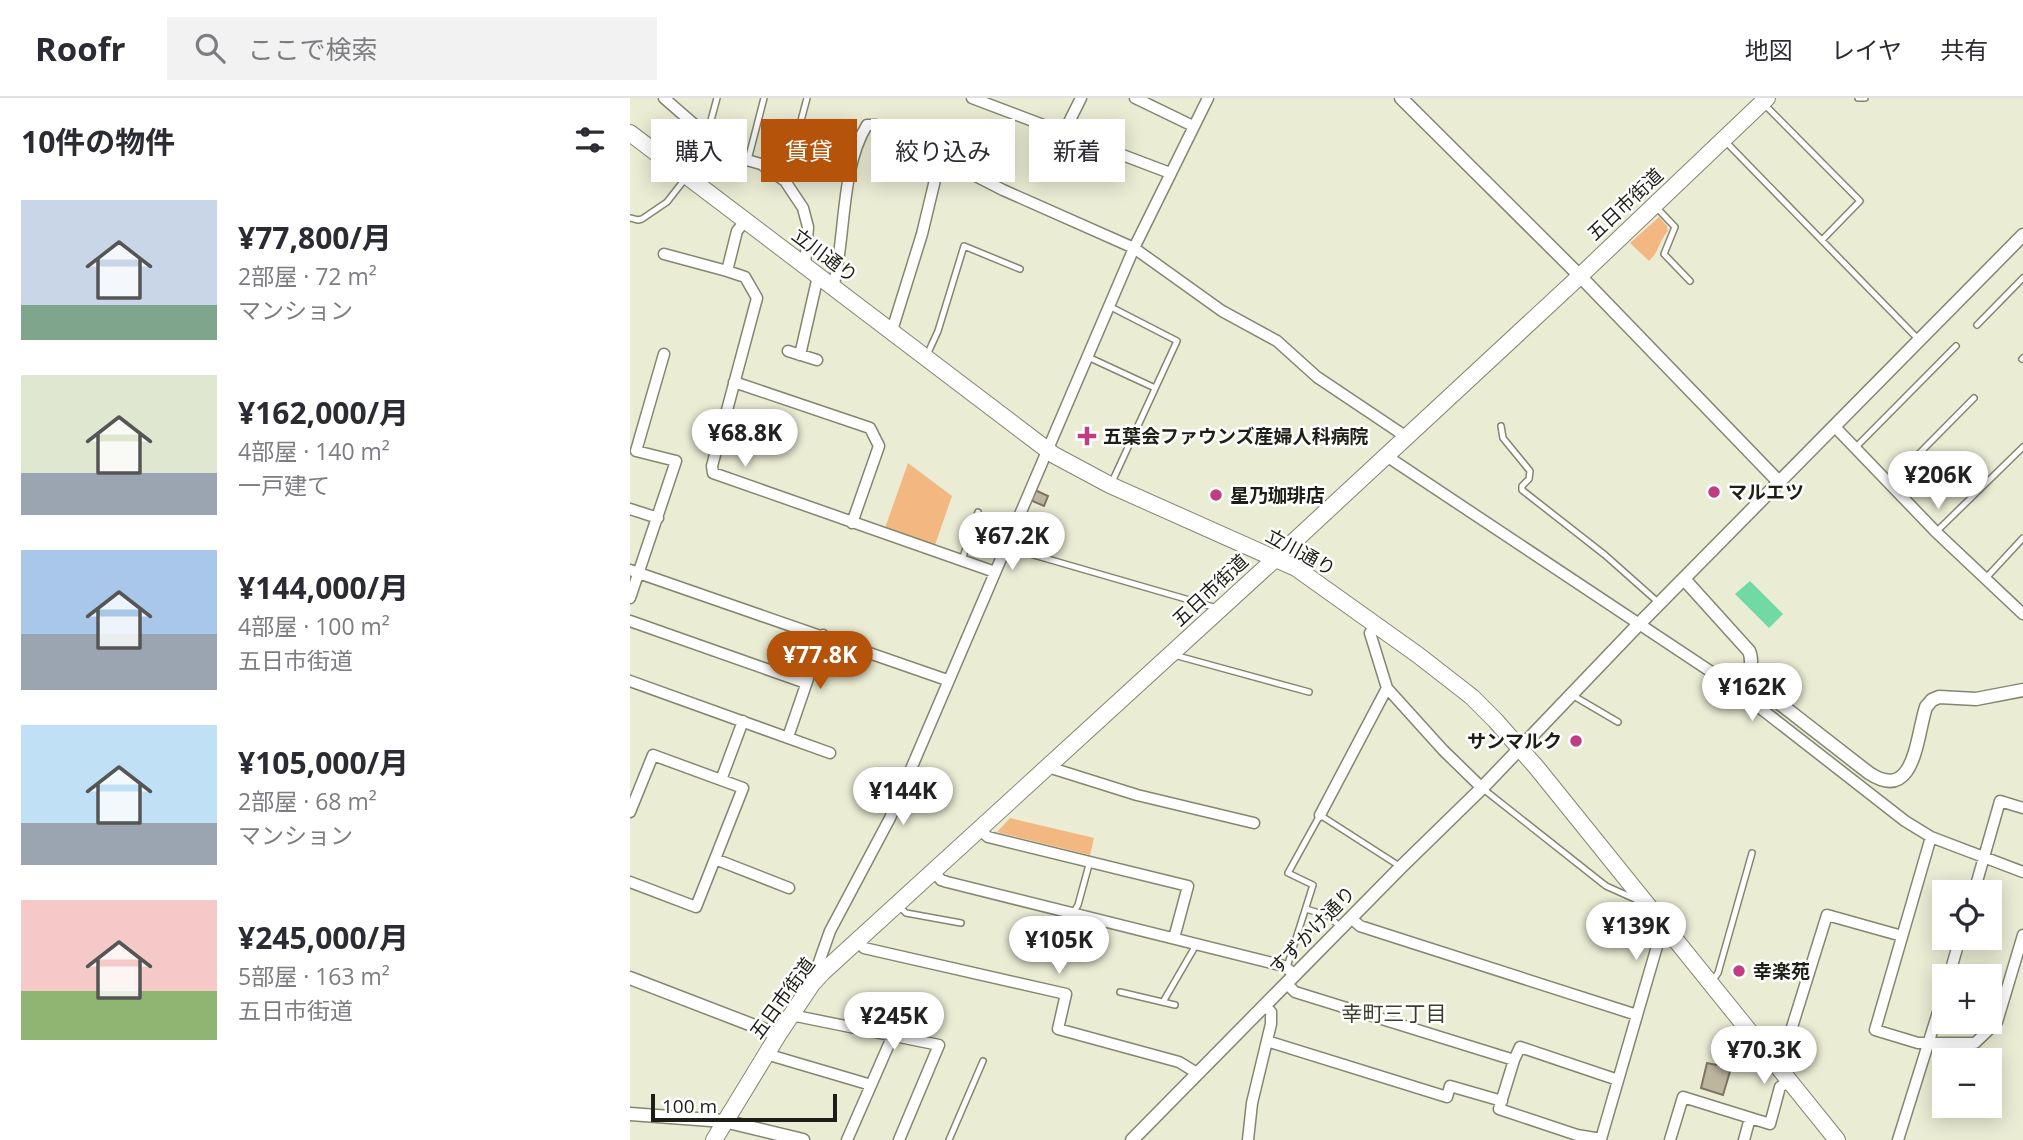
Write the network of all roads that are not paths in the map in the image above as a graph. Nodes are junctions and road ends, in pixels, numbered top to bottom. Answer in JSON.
{"nodes":[{"id":1,"x":664,"y":98,"type":"edge"},
{"id":2,"x":717,"y":98,"type":"edge"},
{"id":3,"x":764,"y":98,"type":"edge"},
{"id":4,"x":807,"y":98,"type":"edge"},
{"id":5,"x":972,"y":98,"type":"edge"},
{"id":6,"x":1081,"y":98,"type":"edge"},
{"id":7,"x":1135,"y":98,"type":"edge"},
{"id":8,"x":1208,"y":98,"type":"edge"},
{"id":9,"x":1401,"y":98,"type":"edge"},
{"id":10,"x":1857,"y":98,"type":"edge"},
{"id":11,"x":1865,"y":98,"type":"edge"},
{"id":12,"x":1765,"y":100,"type":"edge"},
{"id":13,"x":688,"y":119,"type":"edge"},
{"id":14,"x":711,"y":119,"type":"edge"},
{"id":15,"x":801,"y":119,"type":"edge"},
{"id":16,"x":1029,"y":119,"type":"edge"},
{"id":17,"x":1070,"y":119,"type":"edge"},
{"id":18,"x":871,"y":125,"type":"edge"},
{"id":19,"x":1193,"y":126,"type":"junction"},
{"id":20,"x":630,"y":133,"type":"edge"},
{"id":21,"x":1724,"y":140,"type":"junction"},
{"id":22,"x":651,"y":149,"type":"edge"},
{"id":23,"x":1125,"y":156,"type":"edge"},
{"id":24,"x":748,"y":160,"type":"joint"},
{"id":25,"x":761,"y":164,"type":"edge"},
{"id":26,"x":1170,"y":173,"type":"junction"},
{"id":27,"x":683,"y":182,"type":"edge"},
{"id":28,"x":694,"y":182,"type":"edge"},
{"id":29,"x":786,"y":182,"type":"edge"},
{"id":30,"x":934,"y":182,"type":"edge"},
{"id":31,"x":986,"y":182,"type":"edge"},
{"id":32,"x":1654,"y":205,"type":"junction"},
{"id":33,"x":630,"y":218,"type":"edge"},
{"id":34,"x":745,"y":220,"type":"junction"},
{"id":35,"x":2023,"y":235,"type":"edge"},
{"id":36,"x":1822,"y":240,"type":"junction"},
{"id":37,"x":1133,"y":248,"type":"junction"},
{"id":38,"x":664,"y":254,"type":"dead end"},
{"id":39,"x":805,"y":266,"type":"junction"},
{"id":40,"x":1020,"y":270,"type":"dead end"},
{"id":41,"x":727,"y":271,"type":"junction"},
{"id":42,"x":1580,"y":275,"type":"junction"},
{"id":43,"x":818,"y":276,"type":"junction"},
{"id":44,"x":2023,"y":278,"type":"edge"},
{"id":45,"x":1690,"y":281,"type":"dead end"},
{"id":46,"x":833,"y":288,"type":"junction"},
{"id":47,"x":1108,"y":305,"type":"junction"},
{"id":48,"x":1977,"y":325,"type":"dead end"},
{"id":49,"x":890,"y":330,"type":"junction"},
{"id":50,"x":1919,"y":340,"type":"junction"},
{"id":51,"x":1956,"y":346,"type":"dead end"},
{"id":52,"x":788,"y":352,"type":"dead end"},
{"id":53,"x":664,"y":354,"type":"dead end"},
{"id":54,"x":800,"y":355,"type":"junction"},
{"id":55,"x":1086,"y":356,"type":"junction"},
{"id":56,"x":925,"y":358,"type":"junction"},
{"id":57,"x":817,"y":359,"type":"dead end"},
{"id":58,"x":734,"y":382,"type":"junction"},
{"id":59,"x":1156,"y":388,"type":"junction"},
{"id":60,"x":1974,"y":398,"type":"dead end"},
{"id":61,"x":1501,"y":426,"type":"dead end"},
{"id":62,"x":1834,"y":426,"type":"junction"},
{"id":63,"x":1405,"y":436,"type":"junction"},
{"id":64,"x":2023,"y":447,"type":"edge"},
{"id":65,"x":1856,"y":448,"type":"junction"},
{"id":66,"x":1048,"y":451,"type":"junction"},
{"id":67,"x":1385,"y":455,"type":"junction"},
{"id":68,"x":1779,"y":482,"type":"junction"},
{"id":69,"x":1889,"y":483,"type":"junction"},
{"id":70,"x":1110,"y":485,"type":"junction"},
{"id":71,"x":630,"y":509,"type":"edge"},
{"id":72,"x":978,"y":512,"type":"dead end"},
{"id":73,"x":658,"y":519,"type":"junction"},
{"id":74,"x":852,"y":523,"type":"junction"},
{"id":75,"x":1936,"y":532,"type":"junction"},
{"id":76,"x":2023,"y":538,"type":"edge"},
{"id":77,"x":1006,"y":547,"type":"junction"},
{"id":78,"x":1275,"y":559,"type":"junction"},
{"id":79,"x":962,"y":561,"type":"junction"},
{"id":80,"x":634,"y":571,"type":"edge"},
{"id":81,"x":995,"y":572,"type":"junction"},
{"id":82,"x":1986,"y":578,"type":"junction"},
{"id":83,"x":1684,"y":579,"type":"junction"},
{"id":84,"x":630,"y":598,"type":"edge"},
{"id":85,"x":1660,"y":604,"type":"junction"},
{"id":86,"x":1220,"y":609,"type":"junction"},
{"id":87,"x":2023,"y":614,"type":"edge"},
{"id":88,"x":630,"y":621,"type":"edge"},
{"id":89,"x":1376,"y":624,"type":"junction"},
{"id":90,"x":1638,"y":625,"type":"junction"},
{"id":91,"x":823,"y":635,"type":"junction"},
{"id":92,"x":1171,"y":654,"type":"junction"},
{"id":93,"x":947,"y":680,"type":"junction"},
{"id":94,"x":630,"y":681,"type":"edge"},
{"id":95,"x":806,"y":682,"type":"junction"},
{"id":96,"x":1387,"y":688,"type":"junction"},
{"id":97,"x":2023,"y":690,"type":"edge"},
{"id":98,"x":1309,"y":692,"type":"dead end"},
{"id":99,"x":1571,"y":694,"type":"junction"},
{"id":100,"x":743,"y":721,"type":"junction"},
{"id":101,"x":1618,"y":722,"type":"dead end"},
{"id":102,"x":788,"y":737,"type":"junction"},
{"id":103,"x":1519,"y":747,"type":"junction"},
{"id":104,"x":830,"y":752,"type":"dead end"},
{"id":105,"x":1048,"y":767,"type":"junction"},
{"id":106,"x":721,"y":780,"type":"junction"},
{"id":107,"x":1482,"y":788,"type":"junction"},
{"id":108,"x":2023,"y":808,"type":"edge"},
{"id":109,"x":630,"y":812,"type":"edge"},
{"id":110,"x":1320,"y":815,"type":"junction"},
{"id":111,"x":1254,"y":824,"type":"dead end"},
{"id":112,"x":979,"y":829,"type":"junction"},
{"id":113,"x":1931,"y":837,"type":"junction"},
{"id":114,"x":1752,"y":853,"type":"dead end"},
{"id":115,"x":1984,"y":857,"type":"junction"},
{"id":116,"x":715,"y":859,"type":"junction"},
{"id":117,"x":1090,"y":861,"type":"junction"},
{"id":118,"x":1401,"y":867,"type":"junction"},
{"id":119,"x":934,"y":872,"type":"junction"},
{"id":120,"x":2023,"y":872,"type":"edge"},
{"id":121,"x":1977,"y":880,"type":"edge"},
{"id":122,"x":630,"y":882,"type":"edge"},
{"id":123,"x":789,"y":888,"type":"dead end"},
{"id":124,"x":898,"y":904,"type":"junction"},
{"id":125,"x":1647,"y":904,"type":"junction"},
{"id":126,"x":1306,"y":909,"type":"junction"},
{"id":127,"x":1073,"y":914,"type":"junction"},
{"id":128,"x":1351,"y":918,"type":"junction"},
{"id":129,"x":961,"y":923,"type":"dead end"},
{"id":130,"x":1341,"y":928,"type":"junction"},
{"id":131,"x":1668,"y":930,"type":"junction"},
{"id":132,"x":2023,"y":935,"type":"edge"},
{"id":133,"x":1902,"y":936,"type":"junction"},
{"id":134,"x":1174,"y":938,"type":"junction"},
{"id":135,"x":858,"y":940,"type":"junction"},
{"id":136,"x":1197,"y":944,"type":"junction"},
{"id":137,"x":1057,"y":963,"type":"dead end"},
{"id":138,"x":823,"y":972,"type":"junction"},
{"id":139,"x":1289,"y":975,"type":"junction"},
{"id":140,"x":630,"y":978,"type":"edge"},
{"id":141,"x":1710,"y":983,"type":"junction"},
{"id":142,"x":1120,"y":992,"type":"dead end"},
{"id":143,"x":1163,"y":1002,"type":"junction"},
{"id":144,"x":1175,"y":1005,"type":"dead end"},
{"id":145,"x":1265,"y":1006,"type":"junction"},
{"id":146,"x":792,"y":1015,"type":"junction"},
{"id":147,"x":1637,"y":1015,"type":"junction"},
{"id":148,"x":1932,"y":1034,"type":"edge"},
{"id":149,"x":778,"y":1035,"type":"junction"},
{"id":150,"x":893,"y":1035,"type":"junction"},
{"id":151,"x":1268,"y":1041,"type":"junction"},
{"id":152,"x":1930,"y":1042,"type":"junction"},
{"id":153,"x":766,"y":1055,"type":"junction"},
{"id":154,"x":1514,"y":1060,"type":"junction"},
{"id":155,"x":983,"y":1061,"type":"dead end"},
{"id":156,"x":1775,"y":1064,"type":"junction"},
{"id":157,"x":1197,"y":1073,"type":"junction"},
{"id":158,"x":1618,"y":1080,"type":"junction"},
{"id":159,"x":1789,"y":1081,"type":"junction"},
{"id":160,"x":871,"y":1085,"type":"junction"},
{"id":161,"x":1502,"y":1101,"type":"junction"},
{"id":162,"x":630,"y":1114,"type":"edge"},
{"id":163,"x":1750,"y":1118,"type":"junction"},
{"id":164,"x":724,"y":1121,"type":"junction"},
{"id":165,"x":714,"y":1140,"type":"edge"},
{"id":166,"x":803,"y":1140,"type":"edge"},
{"id":167,"x":847,"y":1140,"type":"edge"},
{"id":168,"x":899,"y":1140,"type":"edge"},
{"id":169,"x":949,"y":1140,"type":"edge"},
{"id":170,"x":1132,"y":1140,"type":"edge"},
{"id":171,"x":1248,"y":1140,"type":"edge"},
{"id":172,"x":1670,"y":1140,"type":"edge"},
{"id":173,"x":1744,"y":1140,"type":"edge"},
{"id":174,"x":1837,"y":1140,"type":"edge"},
{"id":175,"x":1898,"y":1140,"type":"edge"}],
"edges":[{"from":1,"to":13,"type":"street"},
{"from":2,"to":14,"type":"lane"},
{"from":3,"to":24,"type":"lane"},
{"from":4,"to":15,"type":"lane"},
{"from":5,"to":16,"type":"street"},
{"from":6,"to":17,"type":"street"},
{"from":7,"to":19,"type":"street"},
{"from":8,"to":19,"type":"street"},
{"from":9,"to":42,"type":"street"},
{"from":10,"to":11,"type":"lane"},
{"from":12,"to":21,"type":"main road","name":"五日市街道"},
{"from":12,"to":36,"type":"lane"},
{"from":18,"to":46,"type":"street"},
{"from":19,"to":26,"type":"street"},
{"from":20,"to":22,"type":"main road","name":"立川通り"},
{"from":21,"to":32,"type":"main road","name":"五日市街道"},
{"from":21,"to":36,"type":"lane"},
{"from":23,"to":26,"type":"street"},
{"from":24,"to":25,"type":"street"},
{"from":26,"to":37,"type":"street"},
{"from":27,"to":33,"type":"lane"},
{"from":28,"to":34,"type":"main road","name":"立川通り"},
{"from":29,"to":39,"type":"street"},
{"from":30,"to":49,"type":"street"},
{"from":31,"to":37,"type":"street"},
{"from":32,"to":42,"type":"main road","name":"五日市街道"},
{"from":32,"to":45,"type":"lane"},
{"from":34,"to":39,"type":"main road","name":"立川通り"},
{"from":34,"to":41,"type":"street"},
{"from":35,"to":50,"type":"street","name":"すずかけ通り"},
{"from":36,"to":50,"type":"lane"},
{"from":37,"to":47,"type":"street"},
{"from":37,"to":63,"type":"street"},
{"from":38,"to":41,"type":"street"},
{"from":39,"to":43,"type":"main road","name":"立川通り"},
{"from":40,"to":56,"type":"lane"},
{"from":41,"to":58,"type":"street"},
{"from":42,"to":63,"type":"main road","name":"五日市街道"},
{"from":42,"to":68,"type":"street"},
{"from":43,"to":46,"type":"main road","name":"立川通り"},
{"from":43,"to":54,"type":"street"},
{"from":44,"to":48,"type":"lane"},
{"from":46,"to":49,"type":"main road","name":"立川通り"},
{"from":47,"to":55,"type":"street"},
{"from":47,"to":59,"type":"lane"},
{"from":49,"to":56,"type":"main road","name":"立川通り"},
{"from":50,"to":62,"type":"street","name":"すずかけ通り"},
{"from":51,"to":65,"type":"lane"},
{"from":52,"to":54,"type":"street"},
{"from":53,"to":73,"type":"street"},
{"from":54,"to":57,"type":"street"},
{"from":55,"to":59,"type":"lane"},
{"from":55,"to":66,"type":"street"},
{"from":56,"to":66,"type":"main road","name":"立川通り"},
{"from":58,"to":74,"type":"street"},
{"from":58,"to":74,"type":"street"},
{"from":59,"to":70,"type":"lane"},
{"from":60,"to":69,"type":"lane"},
{"from":61,"to":85,"type":"lane"},
{"from":62,"to":65,"type":"street"},
{"from":62,"to":68,"type":"street","name":"すずかけ通り"},
{"from":63,"to":67,"type":"main road","name":"五日市街道"},
{"from":64,"to":75,"type":"lane"},
{"from":65,"to":69,"type":"street"},
{"from":66,"to":70,"type":"main road","name":"立川通り"},
{"from":66,"to":77,"type":"street"},
{"from":67,"to":78,"type":"main road","name":"五日市街道"},
{"from":67,"to":90,"type":"street"},
{"from":68,"to":83,"type":"street","name":"すずかけ通り"},
{"from":69,"to":75,"type":"street"},
{"from":70,"to":78,"type":"main road","name":"立川通り"},
{"from":71,"to":73,"type":"street"},
{"from":72,"to":79,"type":"lane"},
{"from":73,"to":80,"type":"street"},
{"from":74,"to":79,"type":"street"},
{"from":75,"to":82,"type":"street"},
{"from":76,"to":82,"type":"lane"},
{"from":77,"to":81,"type":"street"},
{"from":77,"to":86,"type":"lane"},
{"from":78,"to":86,"type":"main road","name":"五日市街道"},
{"from":78,"to":89,"type":"main road","name":"立川通り"},
{"from":79,"to":81,"type":"street"},
{"from":80,"to":84,"type":"street"},
{"from":80,"to":91,"type":"street"},
{"from":81,"to":93,"type":"street"},
{"from":82,"to":87,"type":"street"},
{"from":83,"to":85,"type":"street","name":"すずかけ通り"},
{"from":83,"to":97,"type":"street"},
{"from":85,"to":90,"type":"street","name":"すずかけ通り"},
{"from":86,"to":92,"type":"main road","name":"五日市街道"},
{"from":88,"to":95,"type":"street"},
{"from":89,"to":96,"type":"street"},
{"from":89,"to":103,"type":"main road","name":"立川通り"},
{"from":90,"to":99,"type":"street","name":"すずかけ通り"},
{"from":90,"to":113,"type":"street"},
{"from":91,"to":93,"type":"street"},
{"from":91,"to":95,"type":"street"},
{"from":92,"to":98,"type":"lane"},
{"from":92,"to":105,"type":"main road","name":"五日市街道"},
{"from":93,"to":138,"type":"street"},
{"from":94,"to":100,"type":"street"},
{"from":95,"to":102,"type":"street"},
{"from":96,"to":107,"type":"street"},
{"from":96,"to":110,"type":"street"},
{"from":99,"to":101,"type":"lane"},
{"from":99,"to":103,"type":"street","name":"すずかけ通り"},
{"from":100,"to":102,"type":"street"},
{"from":100,"to":106,"type":"street"},
{"from":102,"to":104,"type":"street"},
{"from":103,"to":107,"type":"street","name":"すずかけ通り"},
{"from":103,"to":125,"type":"main road","name":"立川通り"},
{"from":105,"to":111,"type":"street"},
{"from":105,"to":112,"type":"main road","name":"五日市街道"},
{"from":106,"to":109,"type":"street"},
{"from":106,"to":116,"type":"street"},
{"from":107,"to":118,"type":"street","name":"すずかけ通り"},
{"from":107,"to":125,"type":"lane"},
{"from":108,"to":115,"type":"street"},
{"from":110,"to":118,"type":"lane"},
{"from":110,"to":126,"type":"lane"},
{"from":112,"to":117,"type":"street"},
{"from":112,"to":119,"type":"main road","name":"五日市街道"},
{"from":113,"to":115,"type":"street"},
{"from":113,"to":133,"type":"street"},
{"from":114,"to":141,"type":"lane"},
{"from":115,"to":120,"type":"street"},
{"from":115,"to":121,"type":"street"},
{"from":116,"to":122,"type":"street"},
{"from":116,"to":123,"type":"street"},
{"from":117,"to":127,"type":"lane"},
{"from":117,"to":134,"type":"street"},
{"from":118,"to":128,"type":"street","name":"すずかけ通り"},
{"from":119,"to":124,"type":"main road","name":"五日市街道"},
{"from":119,"to":127,"type":"street"},
{"from":124,"to":129,"type":"lane"},
{"from":124,"to":135,"type":"main road","name":"五日市街道"},
{"from":125,"to":131,"type":"main road","name":"立川通り"},
{"from":126,"to":130,"type":"lane"},
{"from":126,"to":139,"type":"lane"},
{"from":127,"to":134,"type":"street"},
{"from":127,"to":137,"type":"lane"},
{"from":128,"to":130,"type":"street","name":"すずかけ通り"},
{"from":128,"to":147,"type":"street"},
{"from":130,"to":139,"type":"street","name":"すずかけ通り"},
{"from":131,"to":141,"type":"main road","name":"立川通り"},
{"from":131,"to":147,"type":"street"},
{"from":132,"to":152,"type":"street"},
{"from":133,"to":152,"type":"street"},
{"from":133,"to":156,"type":"street"},
{"from":134,"to":136,"type":"street"},
{"from":135,"to":138,"type":"main road","name":"五日市街道"},
{"from":135,"to":157,"type":"street"},
{"from":136,"to":139,"type":"street"},
{"from":136,"to":143,"type":"lane"},
{"from":138,"to":146,"type":"main road","name":"五日市街道"},
{"from":139,"to":145,"type":"street","name":"すずかけ通り"},
{"from":139,"to":154,"type":"street"},
{"from":140,"to":149,"type":"street"},
{"from":141,"to":156,"type":"main road","name":"立川通り"},
{"from":142,"to":143,"type":"lane"},
{"from":143,"to":144,"type":"lane"},
{"from":145,"to":151,"type":"street"},
{"from":145,"to":157,"type":"street","name":"すずかけ通り"},
{"from":146,"to":149,"type":"main road","name":"五日市街道"},
{"from":146,"to":150,"type":"street"},
{"from":147,"to":158,"type":"street"},
{"from":148,"to":152,"type":"street"},
{"from":149,"to":153,"type":"main road","name":"五日市街道"},
{"from":150,"to":160,"type":"street"},
{"from":150,"to":168,"type":"street"},
{"from":151,"to":161,"type":"street"},
{"from":151,"to":171,"type":"street"},
{"from":152,"to":175,"type":"street"},
{"from":153,"to":160,"type":"street"},
{"from":153,"to":164,"type":"main road","name":"五日市街道"},
{"from":154,"to":158,"type":"street"},
{"from":154,"to":161,"type":"street"},
{"from":155,"to":169,"type":"lane"},
{"from":156,"to":159,"type":"main road","name":"立川通り"},
{"from":157,"to":170,"type":"street","name":"すずかけ通り"},
{"from":158,"to":161,"type":"street"},
{"from":159,"to":163,"type":"street"},
{"from":159,"to":174,"type":"main road","name":"立川通り"},
{"from":160,"to":167,"type":"street"},
{"from":162,"to":164,"type":"street"},
{"from":163,"to":172,"type":"street"},
{"from":163,"to":173,"type":"street"},
{"from":164,"to":165,"type":"main road","name":"五日市街道"},
{"from":164,"to":166,"type":"street"}]}
